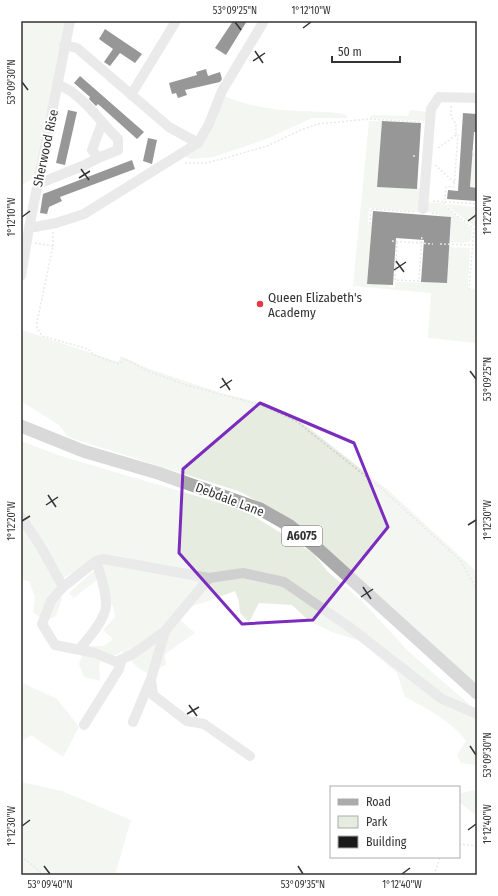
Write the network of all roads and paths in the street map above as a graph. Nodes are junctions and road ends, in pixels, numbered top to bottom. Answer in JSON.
{"nodes":[{"id":1,"x":70,"y":21,"type":"edge"},
{"id":2,"x":176,"y":21,"type":"edge"},
{"id":3,"x":264,"y":21,"type":"edge"},
{"id":4,"x":64,"y":45,"type":"junction"},
{"id":5,"x":58,"y":84,"type":"junction"},
{"id":6,"x":131,"y":95,"type":"junction"},
{"id":7,"x":452,"y":97,"type":"junction"},
{"id":8,"x":477,"y":98,"type":"edge"},
{"id":9,"x":430,"y":123,"type":"junction"},
{"id":10,"x":102,"y":124,"type":"junction"},
{"id":11,"x":456,"y":135,"type":"junction"},
{"id":12,"x":198,"y":143,"type":"junction"},
{"id":13,"x":472,"y":152,"type":"dead end"},
{"id":14,"x":477,"y":152,"type":"edge"},
{"id":15,"x":427,"y":156,"type":"junction"},
{"id":16,"x":98,"y":158,"type":"junction"},
{"id":17,"x":180,"y":163,"type":"dead end"},
{"id":18,"x":455,"y":183,"type":"junction"},
{"id":19,"x":38,"y":184,"type":"junction"},
{"id":20,"x":444,"y":202,"type":"junction"},
{"id":21,"x":477,"y":204,"type":"edge"},
{"id":22,"x":423,"y":209,"type":"junction"},
{"id":23,"x":438,"y":214,"type":"dead end"},
{"id":24,"x":370,"y":224,"type":"dead end"},
{"id":25,"x":34,"y":227,"type":"junction"},
{"id":26,"x":59,"y":228,"type":"dead end"},
{"id":27,"x":474,"y":229,"type":"junction"},
{"id":28,"x":477,"y":229,"type":"edge"},
{"id":29,"x":52,"y":231,"type":"junction"},
{"id":30,"x":422,"y":235,"type":"dead end"},
{"id":31,"x":477,"y":241,"type":"edge"},
{"id":32,"x":33,"y":242,"type":"dead end"},
{"id":33,"x":392,"y":242,"type":"dead end"},
{"id":34,"x":397,"y":242,"type":"junction"},
{"id":35,"x":421,"y":243,"type":"junction"},
{"id":36,"x":473,"y":243,"type":"junction"},
{"id":37,"x":433,"y":244,"type":"dead end"},
{"id":38,"x":440,"y":244,"type":"dead end"},
{"id":39,"x":53,"y":246,"type":"junction"},
{"id":40,"x":473,"y":246,"type":"junction"},
{"id":41,"x":472,"y":250,"type":"junction"},
{"id":42,"x":477,"y":251,"type":"edge"},
{"id":43,"x":21,"y":276,"type":"edge"},
{"id":44,"x":469,"y":289,"type":"dead end"},
{"id":45,"x":21,"y":426,"type":"edge"},
{"id":46,"x":21,"y":517,"type":"edge"},
{"id":47,"x":96,"y":561,"type":"junction"},
{"id":48,"x":209,"y":578,"type":"junction"},
{"id":49,"x":63,"y":587,"type":"junction"},
{"id":50,"x":477,"y":590,"type":"edge"},
{"id":51,"x":165,"y":630,"type":"junction"},
{"id":52,"x":79,"y":650,"type":"junction"},
{"id":53,"x":122,"y":659,"type":"junction"},
{"id":54,"x":151,"y":679,"type":"junction"},
{"id":55,"x":477,"y":693,"type":"edge"},
{"id":56,"x":477,"y":714,"type":"edge"},
{"id":57,"x":133,"y":722,"type":"dead end"},
{"id":58,"x":84,"y":725,"type":"dead end"},
{"id":59,"x":250,"y":756,"type":"dead end"},
{"id":60,"x":460,"y":844,"type":"edge"},
{"id":61,"x":477,"y":846,"type":"edge"},
{"id":62,"x":21,"y":856,"type":"edge"},
{"id":63,"x":440,"y":858,"type":"edge"},
{"id":64,"x":44,"y":875,"type":"edge"},
{"id":65,"x":434,"y":875,"type":"edge"}],
"edges":[{"from":1,"to":4,"type":"street","name":"Sherwood Rise"},
{"from":2,"to":6,"type":"street"},
{"from":3,"to":12,"type":"street"},
{"from":4,"to":5,"type":"street","name":"Sherwood Rise"},
{"from":4,"to":6,"type":"street"},
{"from":5,"to":10,"type":"street"},
{"from":5,"to":19,"type":"street","name":"Sherwood Rise"},
{"from":6,"to":12,"type":"street"},
{"from":7,"to":8,"type":"street"},
{"from":7,"to":9,"type":"street"},
{"from":7,"to":11,"type":"path"},
{"from":9,"to":15,"type":"street"},
{"from":9,"to":17,"type":"path"},
{"from":10,"to":16,"type":"street"},
{"from":10,"to":16,"type":"street"},
{"from":11,"to":15,"type":"path"},
{"from":11,"to":18,"type":"path"},
{"from":12,"to":25,"type":"street"},
{"from":13,"to":14,"type":"path"},
{"from":15,"to":18,"type":"path"},
{"from":15,"to":22,"type":"street"},
{"from":16,"to":19,"type":"street"},
{"from":18,"to":20,"type":"path"},
{"from":19,"to":25,"type":"street","name":"Sherwood Rise"},
{"from":20,"to":21,"type":"path"},
{"from":20,"to":22,"type":"path"},
{"from":20,"to":27,"type":"path"},
{"from":22,"to":23,"type":"path"},
{"from":22,"to":24,"type":"path"},
{"from":25,"to":29,"type":"path"},
{"from":25,"to":43,"type":"street","name":"Sherwood Rise"},
{"from":26,"to":29,"type":"path"},
{"from":27,"to":28,"type":"path"},
{"from":27,"to":36,"type":"path"},
{"from":29,"to":39,"type":"path"},
{"from":30,"to":35,"type":"path"},
{"from":31,"to":36,"type":"path"},
{"from":32,"to":39,"type":"path"},
{"from":33,"to":34,"type":"path"},
{"from":34,"to":35,"type":"path"},
{"from":34,"to":35,"type":"path"},
{"from":35,"to":37,"type":"path"},
{"from":36,"to":40,"type":"path"},
{"from":38,"to":40,"type":"path"},
{"from":39,"to":50,"type":"path"},
{"from":40,"to":41,"type":"path"},
{"from":41,"to":42,"type":"path"},
{"from":41,"to":44,"type":"path"},
{"from":45,"to":55,"type":"main road","name":"Debdale Lane","number":"A6075"},
{"from":46,"to":49,"type":"street"},
{"from":47,"to":48,"type":"street"},
{"from":47,"to":49,"type":"street"},
{"from":47,"to":52,"type":"street"},
{"from":48,"to":51,"type":"street"},
{"from":48,"to":56,"type":"street"},
{"from":49,"to":52,"type":"street"},
{"from":51,"to":53,"type":"street"},
{"from":51,"to":54,"type":"street"},
{"from":52,"to":53,"type":"street"},
{"from":53,"to":58,"type":"street"},
{"from":54,"to":57,"type":"street"},
{"from":54,"to":59,"type":"street"},
{"from":60,"to":61,"type":"path"},
{"from":62,"to":64,"type":"path"},
{"from":63,"to":65,"type":"path"}]}
